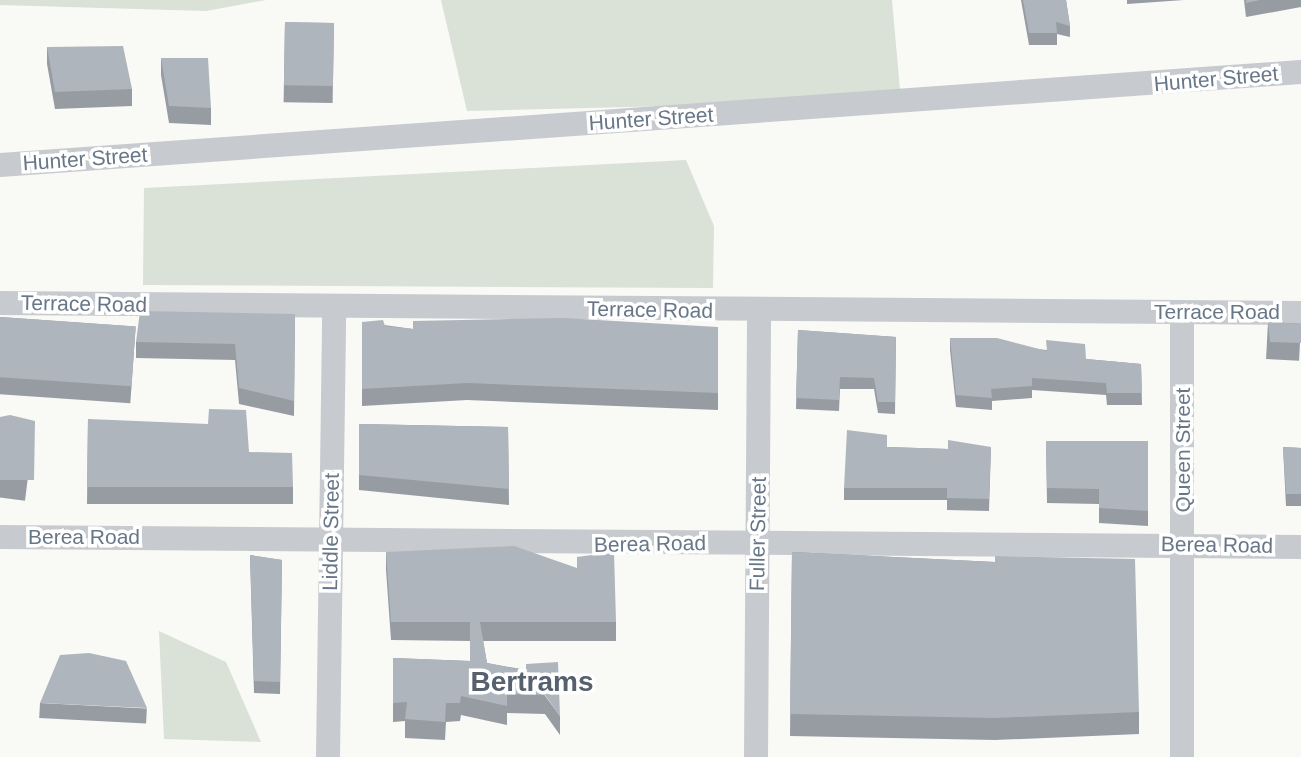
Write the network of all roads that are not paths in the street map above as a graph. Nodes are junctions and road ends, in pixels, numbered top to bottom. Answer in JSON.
{"nodes":[{"id":1,"x":1301,"y":72,"type":"edge"},
{"id":2,"x":0,"y":165,"type":"edge"},
{"id":3,"x":0,"y":303,"type":"edge"},
{"id":4,"x":334,"y":307,"type":"junction"},
{"id":5,"x":759,"y":311,"type":"junction"},
{"id":6,"x":1182,"y":312,"type":"junction"},
{"id":7,"x":1301,"y":313,"type":"edge"},
{"id":8,"x":0,"y":537,"type":"edge"},
{"id":9,"x":331,"y":539,"type":"junction"},
{"id":10,"x":757,"y":543,"type":"junction"},
{"id":11,"x":1183,"y":544,"type":"junction"},
{"id":12,"x":1301,"y":547,"type":"edge"},
{"id":13,"x":328,"y":757,"type":"edge"},
{"id":14,"x":756,"y":757,"type":"edge"},
{"id":15,"x":1182,"y":757,"type":"edge"}],
"edges":[{"from":1,"to":2,"type":"street","name":"Hunter Street"},
{"from":3,"to":4,"type":"street","name":"Terrace Road"},
{"from":4,"to":5,"type":"street","name":"Terrace Road"},
{"from":4,"to":9,"type":"street","name":"Liddle Street"},
{"from":5,"to":6,"type":"street","name":"Terrace Road"},
{"from":5,"to":10,"type":"street","name":"Fuller Street"},
{"from":6,"to":7,"type":"street","name":"Terrace Road"},
{"from":6,"to":11,"type":"street","name":"Queen Street"},
{"from":8,"to":9,"type":"street","name":"Berea Road"},
{"from":9,"to":10,"type":"street","name":"Berea Road"},
{"from":9,"to":13,"type":"street","name":"Liddle Street"},
{"from":10,"to":11,"type":"street","name":"Berea Road"},
{"from":10,"to":14,"type":"street","name":"Fuller Street"},
{"from":11,"to":12,"type":"street","name":"Berea Road"},
{"from":11,"to":15,"type":"street","name":"Queen Street"}]}
